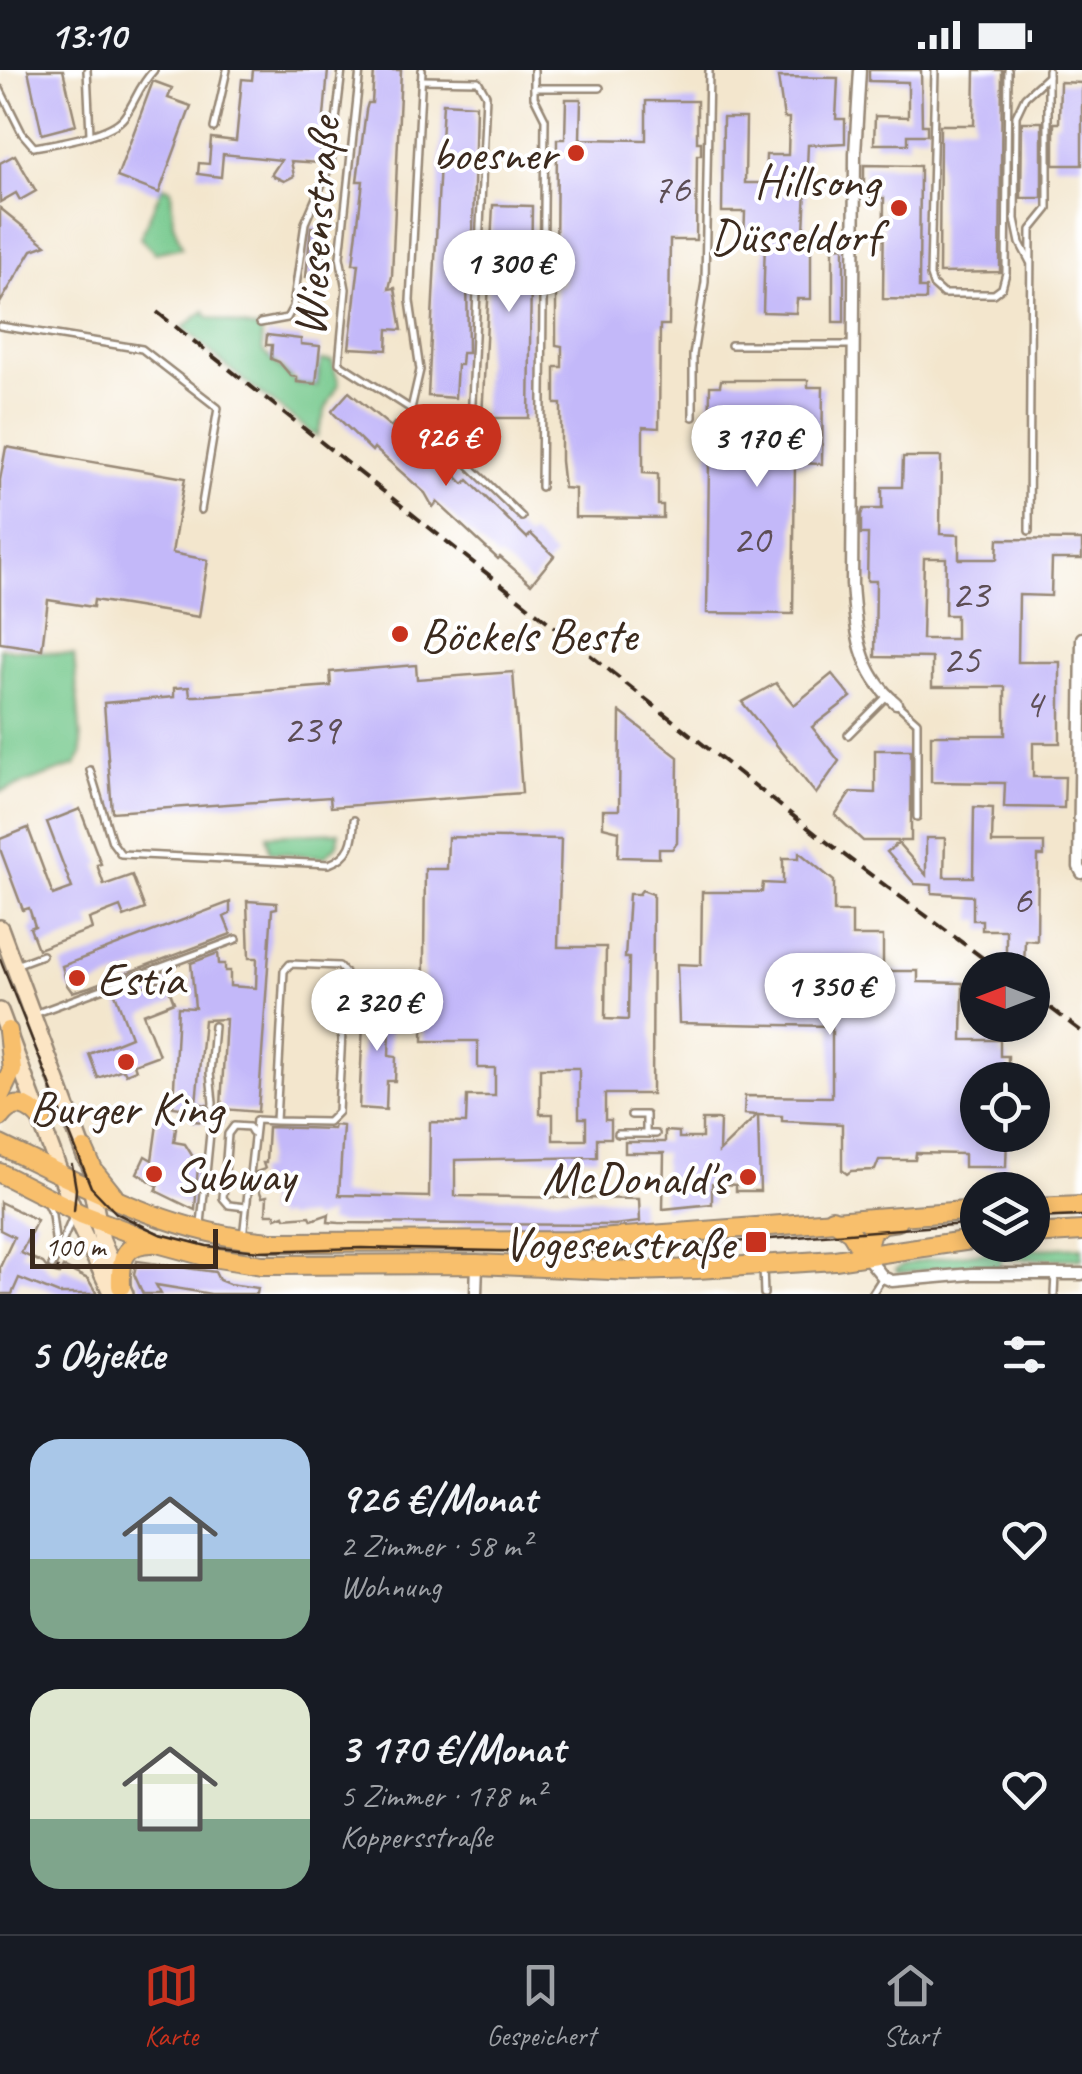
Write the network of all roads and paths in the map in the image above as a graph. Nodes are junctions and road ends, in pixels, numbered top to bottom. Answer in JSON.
{"nodes":[{"id":1,"x":87,"y":70,"type":"edge"},
{"id":2,"x":154,"y":70,"type":"edge"},
{"id":3,"x":227,"y":70,"type":"edge"},
{"id":4,"x":342,"y":70,"type":"edge"},
{"id":5,"x":360,"y":70,"type":"edge"},
{"id":6,"x":422,"y":70,"type":"edge"},
{"id":7,"x":534,"y":70,"type":"edge"},
{"id":8,"x":708,"y":70,"type":"edge"},
{"id":9,"x":860,"y":70,"type":"edge"},
{"id":10,"x":935,"y":70,"type":"edge"},
{"id":11,"x":1008,"y":70,"type":"edge"},
{"id":12,"x":1048,"y":73,"type":"edge"},
{"id":13,"x":421,"y":80,"type":"junction"},
{"id":14,"x":0,"y":88,"type":"edge"},
{"id":15,"x":534,"y":88,"type":"junction"},
{"id":16,"x":600,"y":88,"type":"dead end"},
{"id":17,"x":214,"y":128,"type":"dead end"},
{"id":18,"x":90,"y":134,"type":"junction"},
{"id":19,"x":1030,"y":264,"type":"junction"},
{"id":20,"x":260,"y":323,"type":"dead end"},
{"id":21,"x":0,"y":326,"type":"edge"},
{"id":22,"x":731,"y":345,"type":"dead end"},
{"id":23,"x":853,"y":345,"type":"junction"},
{"id":24,"x":411,"y":410,"type":"junction"},
{"id":25,"x":694,"y":417,"type":"dead end"},
{"id":26,"x":463,"y":460,"type":"junction"},
{"id":27,"x":541,"y":487,"type":"dead end"},
{"id":28,"x":201,"y":510,"type":"dead end"},
{"id":29,"x":522,"y":517,"type":"dead end"},
{"id":30,"x":1029,"y":531,"type":"dead end"},
{"id":31,"x":1082,"y":638,"type":"edge"},
{"id":32,"x":892,"y":700,"type":"junction"},
{"id":33,"x":848,"y":735,"type":"dead end"},
{"id":34,"x":90,"y":770,"type":"dead end"},
{"id":35,"x":917,"y":817,"type":"dead end"},
{"id":36,"x":354,"y":820,"type":"dead end"},
{"id":37,"x":1082,"y":873,"type":"edge"},
{"id":38,"x":0,"y":928,"type":"edge"},
{"id":39,"x":238,"y":939,"type":"dead end"},
{"id":40,"x":42,"y":955,"type":"dead end"},
{"id":41,"x":16,"y":965,"type":"junction"},
{"id":42,"x":0,"y":1010,"type":"edge"},
{"id":43,"x":34,"y":1014,"type":"junction"},
{"id":44,"x":214,"y":1026,"type":"dead end"},
{"id":45,"x":8,"y":1031,"type":"junction"},
{"id":46,"x":0,"y":1095,"type":"edge"},
{"id":47,"x":630,"y":1115,"type":"dead end"},
{"id":48,"x":0,"y":1116,"type":"edge"},
{"id":49,"x":42,"y":1120,"type":"junction"},
{"id":50,"x":276,"y":1121,"type":"junction"},
{"id":51,"x":252,"y":1132,"type":"junction"},
{"id":52,"x":618,"y":1134,"type":"dead end"},
{"id":53,"x":646,"y":1134,"type":"junction"},
{"id":54,"x":656,"y":1134,"type":"dead end"},
{"id":55,"x":3,"y":1144,"type":"edge"},
{"id":56,"x":84,"y":1150,"type":"junction"},
{"id":57,"x":0,"y":1173,"type":"edge"},
{"id":58,"x":62,"y":1174,"type":"junction"},
{"id":59,"x":43,"y":1195,"type":"junction"},
{"id":60,"x":82,"y":1199,"type":"junction"},
{"id":61,"x":116,"y":1199,"type":"junction"},
{"id":62,"x":1082,"y":1206,"type":"edge"},
{"id":63,"x":246,"y":1207,"type":"junction"},
{"id":64,"x":1050,"y":1207,"type":"edge"},
{"id":65,"x":960,"y":1211,"type":"edge"},
{"id":66,"x":919,"y":1212,"type":"junction"},
{"id":67,"x":832,"y":1219,"type":"junction"},
{"id":68,"x":96,"y":1220,"type":"junction"},
{"id":69,"x":200,"y":1232,"type":"junction"},
{"id":70,"x":1082,"y":1232,"type":"edge"},
{"id":71,"x":1050,"y":1233,"type":"edge"},
{"id":72,"x":243,"y":1240,"type":"junction"},
{"id":73,"x":960,"y":1241,"type":"edge"},
{"id":74,"x":157,"y":1242,"type":"junction"},
{"id":75,"x":865,"y":1255,"type":"junction"},
{"id":76,"x":57,"y":1256,"type":"junction"},
{"id":77,"x":476,"y":1264,"type":"junction"},
{"id":78,"x":764,"y":1265,"type":"junction"},
{"id":79,"x":52,"y":1266,"type":"dead end"},
{"id":80,"x":1082,"y":1274,"type":"edge"},
{"id":81,"x":1054,"y":1275,"type":"junction"},
{"id":82,"x":883,"y":1277,"type":"junction"},
{"id":83,"x":120,"y":1291,"type":"edge"},
{"id":84,"x":476,"y":1294,"type":"edge"},
{"id":85,"x":764,"y":1294,"type":"edge"},
{"id":86,"x":872,"y":1294,"type":"edge"},
{"id":87,"x":1054,"y":1294,"type":"edge"}],
"edges":[{"from":1,"to":18,"type":"lane"},
{"from":2,"to":18,"type":"lane"},
{"from":3,"to":17,"type":"lane"},
{"from":4,"to":20,"type":"lane"},
{"from":5,"to":24,"type":"lane","name":"Wiesenstraße"},
{"from":6,"to":13,"type":"lane","name":"Wiesenstraße"},
{"from":7,"to":15,"type":"lane"},
{"from":8,"to":25,"type":"lane"},
{"from":9,"to":23,"type":"street"},
{"from":10,"to":11,"type":"lane"},
{"from":12,"to":19,"type":"lane"},
{"from":12,"to":19,"type":"lane"},
{"from":13,"to":24,"type":"lane","name":"Wiesenstraße"},
{"from":13,"to":26,"type":"lane"},
{"from":14,"to":18,"type":"lane"},
{"from":15,"to":16,"type":"lane"},
{"from":15,"to":27,"type":"lane"},
{"from":19,"to":30,"type":"lane"},
{"from":21,"to":28,"type":"lane"},
{"from":22,"to":23,"type":"lane"},
{"from":23,"to":32,"type":"street"},
{"from":24,"to":26,"type":"lane","name":"Wiesenstraße"},
{"from":26,"to":29,"type":"lane","name":"Wiesenstraße"},
{"from":31,"to":37,"type":"street"},
{"from":32,"to":33,"type":"lane"},
{"from":32,"to":35,"type":"lane"},
{"from":34,"to":36,"type":"lane"},
{"from":38,"to":41,"type":"main road"},
{"from":39,"to":43,"type":"lane"},
{"from":40,"to":41,"type":"lane"},
{"from":41,"to":43,"type":"main road"},
{"from":42,"to":45,"type":"main road"},
{"from":43,"to":56,"type":"main road"},
{"from":44,"to":69,"type":"lane"},
{"from":45,"to":46,"type":"main road"},
{"from":45,"to":49,"type":"main road"},
{"from":47,"to":53,"type":"lane"},
{"from":48,"to":49,"type":"main road"},
{"from":49,"to":58,"type":"main road"},
{"from":50,"to":50,"type":"lane"},
{"from":50,"to":51,"type":"lane"},
{"from":51,"to":63,"type":"lane"},
{"from":51,"to":63,"type":"lane"},
{"from":52,"to":53,"type":"lane"},
{"from":53,"to":54,"type":"lane"},
{"from":55,"to":58,"type":"main road"},
{"from":56,"to":60,"type":"main road"},
{"from":56,"to":61,"type":"main road"},
{"from":57,"to":59,"type":"main road"},
{"from":58,"to":60,"type":"main road"},
{"from":58,"to":60,"type":"main road"},
{"from":59,"to":60,"type":"main road"},
{"from":59,"to":76,"type":"lane"},
{"from":60,"to":61,"type":"main road"},
{"from":60,"to":68,"type":"main road"},
{"from":60,"to":68,"type":"main road"},
{"from":60,"to":76,"type":"lane"},
{"from":60,"to":83,"type":"main road"},
{"from":61,"to":69,"type":"main road"},
{"from":62,"to":64,"type":"main road"},
{"from":63,"to":72,"type":"lane"},
{"from":65,"to":66,"type":"main road"},
{"from":66,"to":67,"type":"main road"},
{"from":66,"to":75,"type":"main road"},
{"from":67,"to":72,"type":"main road"},
{"from":67,"to":75,"type":"main road"},
{"from":68,"to":74,"type":"main road"},
{"from":68,"to":83,"type":"main road"},
{"from":69,"to":72,"type":"main road"},
{"from":70,"to":71,"type":"main road"},
{"from":73,"to":75,"type":"main road"},
{"from":74,"to":77,"type":"main road"},
{"from":74,"to":83,"type":"main road"},
{"from":75,"to":78,"type":"main road"},
{"from":75,"to":82,"type":"street"},
{"from":76,"to":79,"type":"lane"},
{"from":77,"to":78,"type":"main road"},
{"from":77,"to":84,"type":"street"},
{"from":78,"to":85,"type":"lane"},
{"from":80,"to":81,"type":"street"},
{"from":81,"to":82,"type":"street"},
{"from":81,"to":87,"type":"lane"},
{"from":82,"to":86,"type":"lane"}]}
